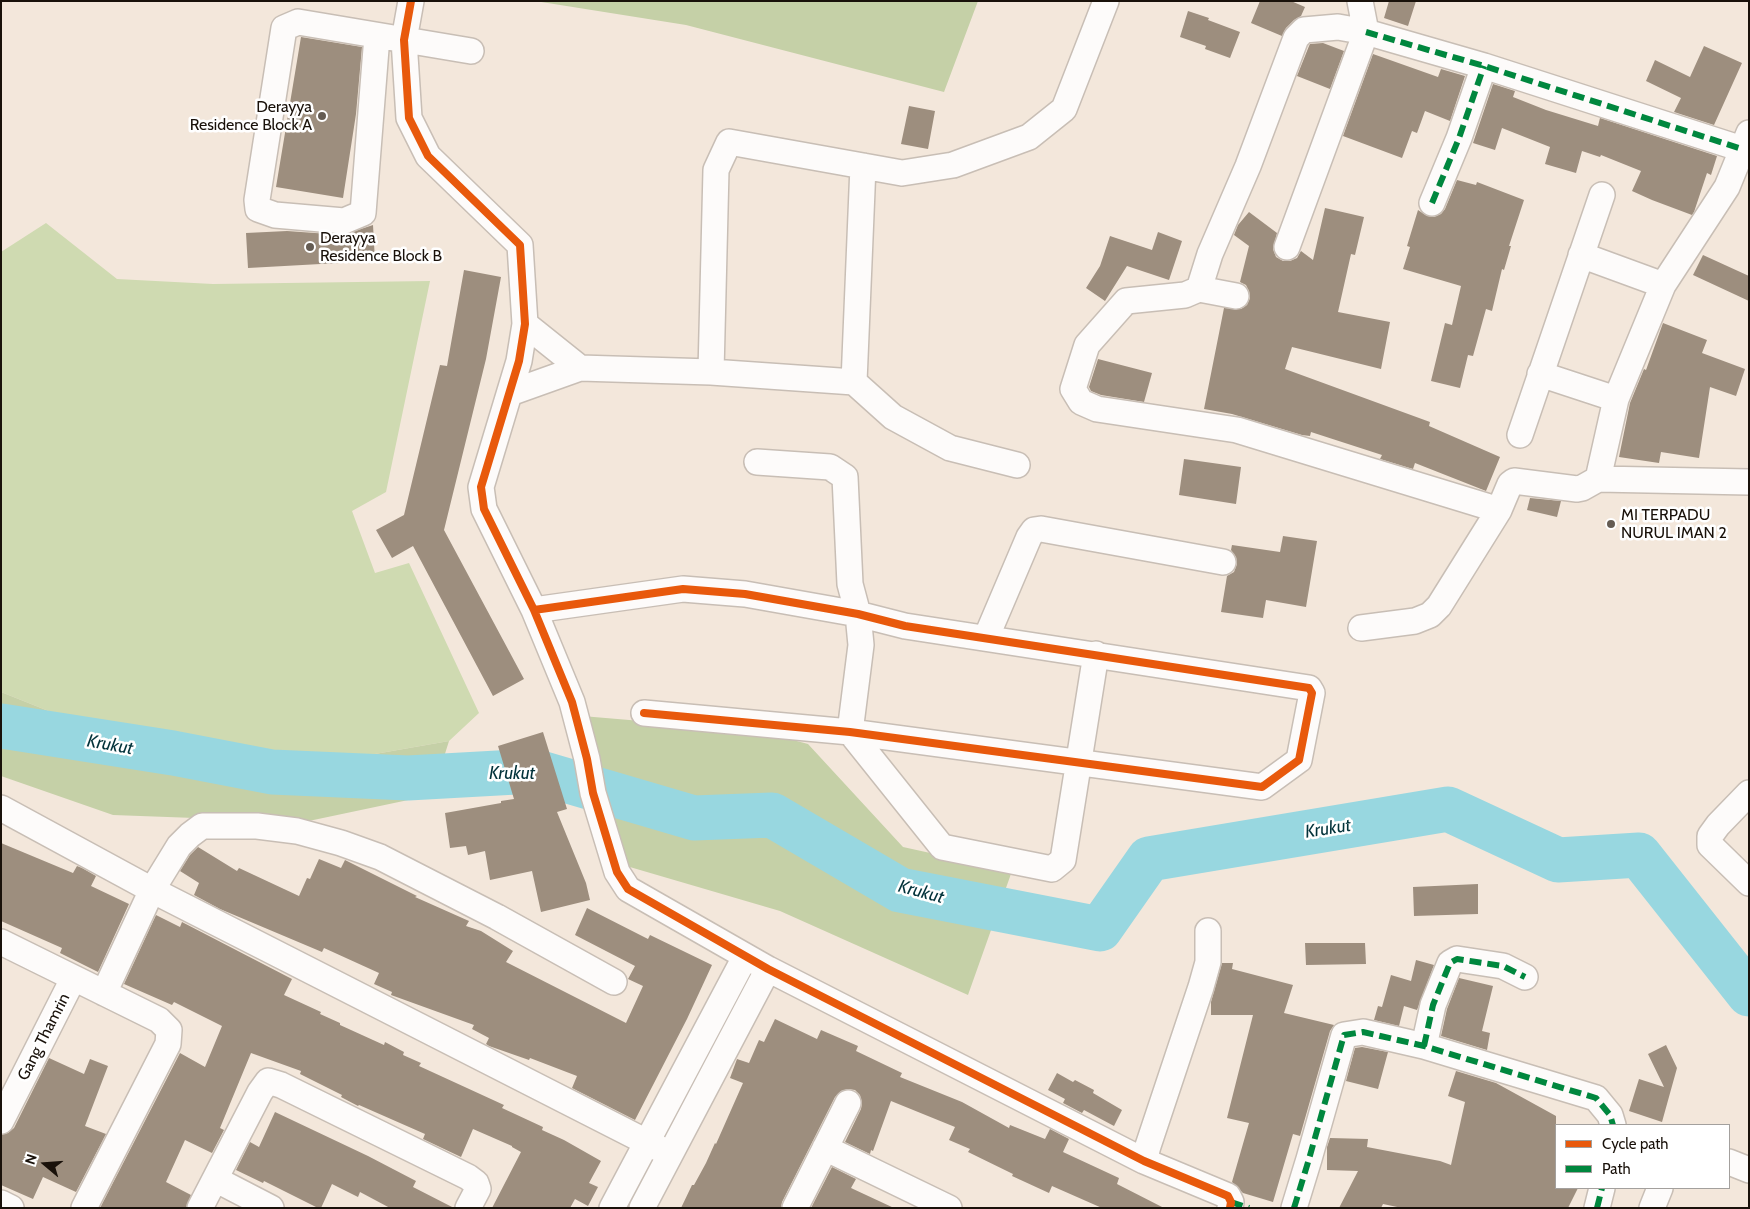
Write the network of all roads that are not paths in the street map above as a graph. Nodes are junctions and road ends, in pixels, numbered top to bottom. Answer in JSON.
{"nodes":[{"id":1,"x":411,"y":1,"type":"edge"},
{"id":2,"x":1106,"y":1,"type":"edge"},
{"id":3,"x":1360,"y":1,"type":"edge"},
{"id":4,"x":1366,"y":32,"type":"junction"},
{"id":5,"x":378,"y":36,"type":"junction"},
{"id":6,"x":404,"y":40,"type":"junction"},
{"id":7,"x":471,"y":51,"type":"dead end"},
{"id":8,"x":1484,"y":66,"type":"junction"},
{"id":9,"x":1745,"y":141,"type":"edge"},
{"id":10,"x":864,"y":166,"type":"junction"},
{"id":11,"x":1602,"y":195,"type":"dead end"},
{"id":12,"x":1432,"y":203,"type":"dead end"},
{"id":13,"x":1287,"y":247,"type":"dead end"},
{"id":14,"x":1581,"y":255,"type":"junction"},
{"id":15,"x":1663,"y":285,"type":"junction"},
{"id":16,"x":1199,"y":289,"type":"junction"},
{"id":17,"x":1236,"y":296,"type":"dead end"},
{"id":18,"x":525,"y":324,"type":"junction"},
{"id":19,"x":580,"y":368,"type":"junction"},
{"id":20,"x":711,"y":372,"type":"junction"},
{"id":21,"x":1540,"y":374,"type":"junction"},
{"id":22,"x":854,"y":382,"type":"junction"},
{"id":23,"x":510,"y":393,"type":"junction"},
{"id":24,"x":1616,"y":399,"type":"junction"},
{"id":25,"x":1520,"y":435,"type":"dead end"},
{"id":26,"x":757,"y":462,"type":"dead end"},
{"id":27,"x":1018,"y":465,"type":"dead end"},
{"id":28,"x":1598,"y":480,"type":"junction"},
{"id":29,"x":1749,"y":482,"type":"edge"},
{"id":30,"x":1499,"y":510,"type":"junction"},
{"id":31,"x":1223,"y":562,"type":"dead end"},
{"id":32,"x":534,"y":610,"type":"junction"},
{"id":33,"x":858,"y":614,"type":"junction"},
{"id":34,"x":1360,"y":628,"type":"dead end"},
{"id":35,"x":986,"y":638,"type":"junction"},
{"id":36,"x":1096,"y":654,"type":"junction"},
{"id":37,"x":644,"y":713,"type":"dead end"},
{"id":38,"x":850,"y":732,"type":"junction"},
{"id":39,"x":1080,"y":762,"type":"junction"},
{"id":40,"x":1749,"y":793,"type":"edge"},
{"id":41,"x":1,"y":808,"type":"edge"},
{"id":42,"x":1749,"y":883,"type":"edge"},
{"id":43,"x":152,"y":890,"type":"junction"},
{"id":44,"x":1208,"y":931,"type":"dead end"},
{"id":45,"x":1,"y":942,"type":"edge"},
{"id":46,"x":745,"y":957,"type":"junction"},
{"id":47,"x":768,"y":969,"type":"junction"},
{"id":48,"x":1525,"y":977,"type":"dead end"},
{"id":49,"x":73,"y":979,"type":"junction"},
{"id":50,"x":614,"y":982,"type":"dead end"},
{"id":51,"x":104,"y":993,"type":"junction"},
{"id":52,"x":1424,"y":1046,"type":"junction"},
{"id":53,"x":848,"y":1103,"type":"dead end"},
{"id":54,"x":1,"y":1121,"type":"edge"},
{"id":55,"x":1612,"y":1124,"type":"edge"},
{"id":56,"x":646,"y":1142,"type":"junction"},
{"id":57,"x":825,"y":1148,"type":"junction"},
{"id":58,"x":670,"y":1154,"type":"junction"},
{"id":59,"x":1144,"y":1161,"type":"junction"},
{"id":60,"x":1730,"y":1162,"type":"edge"},
{"id":61,"x":1749,"y":1170,"type":"edge"},
{"id":62,"x":215,"y":1179,"type":"junction"},
{"id":63,"x":1602,"y":1189,"type":"edge"},
{"id":64,"x":1660,"y":1189,"type":"edge"},
{"id":65,"x":1,"y":1203,"type":"edge"},
{"id":66,"x":1237,"y":1206,"type":"edge"},
{"id":67,"x":11,"y":1208,"type":"edge"},
{"id":68,"x":84,"y":1208,"type":"edge"},
{"id":69,"x":200,"y":1208,"type":"edge"},
{"id":70,"x":271,"y":1208,"type":"edge"},
{"id":71,"x":468,"y":1208,"type":"edge"},
{"id":72,"x":612,"y":1208,"type":"edge"},
{"id":73,"x":642,"y":1208,"type":"edge"},
{"id":74,"x":795,"y":1208,"type":"edge"},
{"id":75,"x":949,"y":1208,"type":"edge"},
{"id":76,"x":1294,"y":1208,"type":"edge"},
{"id":77,"x":1597,"y":1208,"type":"edge"},
{"id":78,"x":1652,"y":1208,"type":"edge"}],
"edges":[{"from":1,"to":6,"type":"street"},
{"from":2,"to":10,"type":"street"},
{"from":3,"to":4,"type":"street"},
{"from":4,"to":8,"type":"street"},
{"from":4,"to":13,"type":"street"},
{"from":4,"to":16,"type":"street"},
{"from":5,"to":5,"type":"street"},
{"from":5,"to":6,"type":"street"},
{"from":6,"to":7,"type":"street"},
{"from":6,"to":18,"type":"street"},
{"from":8,"to":9,"type":"street"},
{"from":8,"to":12,"type":"street"},
{"from":9,"to":15,"type":"street"},
{"from":10,"to":20,"type":"street"},
{"from":10,"to":22,"type":"street"},
{"from":11,"to":14,"type":"street"},
{"from":14,"to":15,"type":"street"},
{"from":14,"to":21,"type":"street"},
{"from":15,"to":24,"type":"street"},
{"from":16,"to":17,"type":"street"},
{"from":16,"to":30,"type":"street"},
{"from":18,"to":19,"type":"street"},
{"from":18,"to":23,"type":"street"},
{"from":19,"to":20,"type":"street"},
{"from":19,"to":23,"type":"street"},
{"from":20,"to":22,"type":"street"},
{"from":21,"to":24,"type":"street"},
{"from":21,"to":25,"type":"street"},
{"from":22,"to":27,"type":"street"},
{"from":23,"to":32,"type":"street"},
{"from":24,"to":28,"type":"street"},
{"from":26,"to":33,"type":"street"},
{"from":28,"to":29,"type":"street"},
{"from":28,"to":30,"type":"street"},
{"from":30,"to":34,"type":"street"},
{"from":31,"to":35,"type":"street"},
{"from":32,"to":33,"type":"street"},
{"from":32,"to":46,"type":"street"},
{"from":33,"to":35,"type":"street"},
{"from":33,"to":38,"type":"street"},
{"from":35,"to":36,"type":"street"},
{"from":36,"to":39,"type":"street"},
{"from":36,"to":39,"type":"street"},
{"from":37,"to":38,"type":"street"},
{"from":38,"to":39,"type":"street"},
{"from":38,"to":39,"type":"street"},
{"from":40,"to":42,"type":"street"},
{"from":41,"to":43,"type":"street"},
{"from":43,"to":50,"type":"street"},
{"from":43,"to":51,"type":"street"},
{"from":43,"to":56,"type":"street"},
{"from":44,"to":59,"type":"street"},
{"from":45,"to":49,"type":"street"},
{"from":46,"to":47,"type":"street"},
{"from":46,"to":56,"type":"street"},
{"from":47,"to":58,"type":"street"},
{"from":47,"to":59,"type":"street"},
{"from":48,"to":52,"type":"street"},
{"from":49,"to":51,"type":"street"},
{"from":49,"to":54,"type":"street","name":"Gang Thamrin"},
{"from":51,"to":68,"type":"street"},
{"from":52,"to":55,"type":"street"},
{"from":52,"to":76,"type":"street"},
{"from":53,"to":57,"type":"street"},
{"from":56,"to":58,"type":"street"},
{"from":56,"to":72,"type":"street"},
{"from":57,"to":74,"type":"street"},
{"from":57,"to":75,"type":"street"},
{"from":58,"to":73,"type":"street"},
{"from":59,"to":66,"type":"street"},
{"from":60,"to":61,"type":"street"},
{"from":62,"to":69,"type":"street"},
{"from":62,"to":70,"type":"street"},
{"from":62,"to":71,"type":"street"},
{"from":63,"to":77,"type":"street"},
{"from":64,"to":78,"type":"street"},
{"from":65,"to":67,"type":"street"}]}
